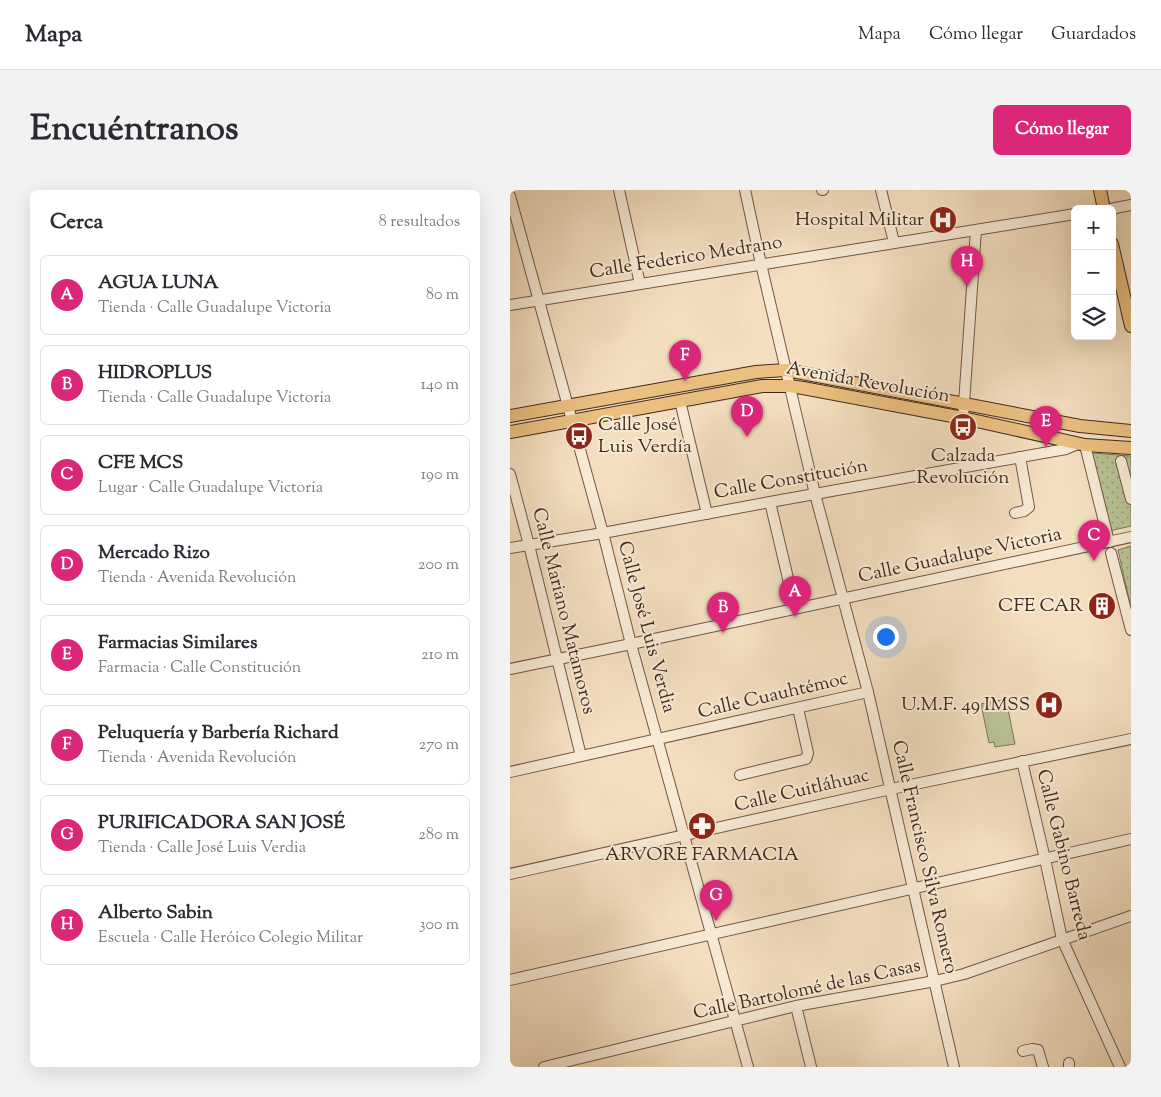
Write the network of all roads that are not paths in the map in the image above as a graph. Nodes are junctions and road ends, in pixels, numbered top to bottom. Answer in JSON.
{"nodes":[{"id":1,"x":619,"y":190,"type":"edge"},
{"id":2,"x":746,"y":190,"type":"edge"},
{"id":3,"x":881,"y":190,"type":"edge"},
{"id":4,"x":1100,"y":190,"type":"edge"},
{"id":5,"x":510,"y":196,"type":"edge"},
{"id":6,"x":1103,"y":205,"type":"edge"},
{"id":7,"x":1131,"y":205,"type":"edge"},
{"id":8,"x":1116,"y":208,"type":"edge"},
{"id":9,"x":1071,"y":215,"type":"edge"},
{"id":10,"x":976,"y":230,"type":"junction"},
{"id":11,"x":894,"y":242,"type":"junction"},
{"id":12,"x":1113,"y":250,"type":"edge"},
{"id":13,"x":761,"y":264,"type":"junction"},
{"id":14,"x":640,"y":284,"type":"junction"},
{"id":15,"x":538,"y":300,"type":"junction"},
{"id":16,"x":510,"y":304,"type":"edge"},
{"id":17,"x":1131,"y":326,"type":"edge"},
{"id":18,"x":786,"y":370,"type":"junction"},
{"id":19,"x":790,"y":386,"type":"junction"},
{"id":20,"x":680,"y":401,"type":"junction"},
{"id":21,"x":964,"y":404,"type":"junction"},
{"id":22,"x":568,"y":406,"type":"junction"},
{"id":23,"x":510,"y":416,"type":"edge"},
{"id":24,"x":963,"y":418,"type":"junction"},
{"id":25,"x":572,"y":420,"type":"junction"},
{"id":26,"x":1131,"y":431,"type":"edge"},
{"id":27,"x":510,"y":432,"type":"edge"},
{"id":28,"x":1082,"y":444,"type":"junction"},
{"id":29,"x":1131,"y":448,"type":"edge"},
{"id":30,"x":1020,"y":457,"type":"junction"},
{"id":31,"x":1121,"y":461,"type":"dead end"},
{"id":32,"x":510,"y":474,"type":"edge"},
{"id":33,"x":815,"y":494,"type":"junction"},
{"id":34,"x":1131,"y":499,"type":"edge"},
{"id":35,"x":770,"y":502,"type":"junction"},
{"id":36,"x":1015,"y":513,"type":"dead end"},
{"id":37,"x":707,"y":514,"type":"junction"},
{"id":38,"x":603,"y":534,"type":"junction"},
{"id":39,"x":1131,"y":537,"type":"edge"},
{"id":40,"x":1109,"y":542,"type":"junction"},
{"id":41,"x":529,"y":545,"type":"junction"},
{"id":42,"x":510,"y":548,"type":"edge"},
{"id":43,"x":1111,"y":553,"type":"dead end"},
{"id":44,"x":843,"y":599,"type":"junction"},
{"id":45,"x":795,"y":608,"type":"junction"},
{"id":46,"x":1131,"y":630,"type":"edge"},
{"id":47,"x":631,"y":644,"type":"junction"},
{"id":48,"x":557,"y":658,"type":"junction"},
{"id":49,"x":510,"y":669,"type":"edge"},
{"id":50,"x":868,"y":692,"type":"junction"},
{"id":51,"x":798,"y":708,"type":"junction"},
{"id":52,"x":658,"y":739,"type":"junction"},
{"id":53,"x":1131,"y":739,"type":"edge"},
{"id":54,"x":581,"y":756,"type":"junction"},
{"id":55,"x":1022,"y":762,"type":"junction"},
{"id":56,"x":510,"y":772,"type":"edge"},
{"id":57,"x":740,"y":775,"type":"dead end"},
{"id":58,"x":891,"y":789,"type":"junction"},
{"id":59,"x":684,"y":836,"type":"junction"},
{"id":60,"x":1131,"y":839,"type":"edge"},
{"id":61,"x":1045,"y":859,"type":"junction"},
{"id":62,"x":510,"y":874,"type":"edge"},
{"id":63,"x":914,"y":889,"type":"junction"},
{"id":64,"x":1131,"y":916,"type":"edge"},
{"id":65,"x":711,"y":935,"type":"junction"},
{"id":66,"x":1062,"y":939,"type":"junction"},
{"id":67,"x":510,"y":980,"type":"edge"},
{"id":68,"x":935,"y":981,"type":"junction"},
{"id":69,"x":796,"y":1006,"type":"junction"},
{"id":70,"x":735,"y":1021,"type":"junction"},
{"id":71,"x":1023,"y":1051,"type":"dead end"},
{"id":72,"x":544,"y":1067,"type":"edge"},
{"id":73,"x":748,"y":1067,"type":"edge"},
{"id":74,"x":811,"y":1067,"type":"edge"},
{"id":75,"x":954,"y":1067,"type":"edge"},
{"id":76,"x":1042,"y":1067,"type":"edge"},
{"id":77,"x":1120,"y":1067,"type":"edge"}],
"edges":[{"from":1,"to":14,"type":"street"},
{"from":2,"to":13,"type":"street","name":"Calle Francisco Silva Romero"},
{"from":3,"to":11,"type":"street"},
{"from":4,"to":6,"type":"main road"},
{"from":5,"to":15,"type":"street","name":"Calle José Luis Verdia"},
{"from":7,"to":8,"type":"street"},
{"from":9,"to":10,"type":"street","name":"Calle Federico Medrano"},
{"from":10,"to":11,"type":"street","name":"Calle Federico Medrano"},
{"from":10,"to":21,"type":"street"},
{"from":11,"to":13,"type":"street","name":"Calle Federico Medrano"},
{"from":12,"to":17,"type":"main road"},
{"from":13,"to":14,"type":"street","name":"Calle Federico Medrano"},
{"from":13,"to":18,"type":"street","name":"Calle Francisco Silva Romero"},
{"from":14,"to":15,"type":"street","name":"Calle Federico Medrano"},
{"from":15,"to":16,"type":"street","name":"Calle Federico Medrano"},
{"from":15,"to":22,"type":"street","name":"Calle José Luis Verdia"},
{"from":18,"to":19,"type":"street","name":"Calle Francisco Silva Romero"},
{"from":18,"to":21,"type":"main road","name":"Avenida Revolución"},
{"from":18,"to":22,"type":"main road","name":"Avenida Revolución"},
{"from":19,"to":20,"type":"main road","name":"Avenida Revolución"},
{"from":19,"to":24,"type":"main road","name":"Avenida Revolución"},
{"from":19,"to":33,"type":"street","name":"Calle Francisco Silva Romero"},
{"from":20,"to":25,"type":"main road","name":"Avenida Revolución"},
{"from":20,"to":37,"type":"street"},
{"from":21,"to":24,"type":"street"},
{"from":21,"to":26,"type":"main road","name":"Avenida Revolución"},
{"from":22,"to":23,"type":"main road","name":"Avenida Revolución"},
{"from":22,"to":25,"type":"street","name":"Calle José Luis Verdia"},
{"from":24,"to":28,"type":"main road","name":"Avenida Revolución"},
{"from":25,"to":27,"type":"main road","name":"Avenida Revolución"},
{"from":25,"to":38,"type":"street","name":"Calle José Luis Verdia"},
{"from":28,"to":29,"type":"main road","name":"Avenida Revolución"},
{"from":28,"to":30,"type":"street","name":"Calle Constitución"},
{"from":28,"to":40,"type":"street"},
{"from":30,"to":33,"type":"street","name":"Calle Constitución"},
{"from":30,"to":36,"type":"street"},
{"from":31,"to":34,"type":"street"},
{"from":32,"to":41,"type":"street","name":"Calle Mariano Matamoros"},
{"from":33,"to":35,"type":"street","name":"Calle Constitución"},
{"from":33,"to":44,"type":"street","name":"Calle Francisco Silva Romero"},
{"from":35,"to":37,"type":"street","name":"Calle Constitución"},
{"from":35,"to":45,"type":"street"},
{"from":37,"to":38,"type":"street","name":"Calle Constitución"},
{"from":38,"to":41,"type":"street","name":"Calle Constitución"},
{"from":38,"to":47,"type":"street","name":"Calle José Luis Verdia"},
{"from":39,"to":40,"type":"street","name":"Calle Guadalupe Victoria"},
{"from":40,"to":44,"type":"street","name":"Calle Guadalupe Victoria"},
{"from":41,"to":42,"type":"street","name":"Calle Constitución"},
{"from":41,"to":48,"type":"street","name":"Calle Mariano Matamoros"},
{"from":43,"to":46,"type":"street"},
{"from":44,"to":45,"type":"street","name":"Calle Guadalupe Victoria"},
{"from":44,"to":50,"type":"street","name":"Calle Francisco Silva Romero"},
{"from":45,"to":47,"type":"street","name":"Calle Guadalupe Victoria"},
{"from":47,"to":48,"type":"street","name":"Calle Guadalupe Victoria"},
{"from":47,"to":52,"type":"street","name":"Calle José Luis Verdia"},
{"from":48,"to":49,"type":"street","name":"Calle Guadalupe Victoria"},
{"from":48,"to":54,"type":"street","name":"Calle Mariano Matamoros"},
{"from":50,"to":51,"type":"street","name":"Calle Cuauhtémoc"},
{"from":50,"to":58,"type":"street","name":"Calle Francisco Silva Romero"},
{"from":51,"to":52,"type":"street","name":"Calle Cuauhtémoc"},
{"from":51,"to":57,"type":"street"},
{"from":52,"to":54,"type":"street","name":"Calle Cuauhtémoc"},
{"from":52,"to":59,"type":"street","name":"Calle José Luis Verdia"},
{"from":53,"to":55,"type":"street","name":"Calle Cuitláhuac"},
{"from":54,"to":56,"type":"street","name":"Calle Cuauhtémoc"},
{"from":55,"to":58,"type":"street","name":"Calle Cuitláhuac"},
{"from":55,"to":61,"type":"street","name":"Calle Gabino Barreda"},
{"from":58,"to":59,"type":"street","name":"Calle Cuitláhuac"},
{"from":58,"to":63,"type":"street","name":"Calle Francisco Silva Romero"},
{"from":59,"to":62,"type":"street","name":"Calle Cuitláhuac"},
{"from":59,"to":65,"type":"street","name":"Calle José Luis Verdia"},
{"from":60,"to":61,"type":"street"},
{"from":61,"to":63,"type":"street"},
{"from":61,"to":66,"type":"street","name":"Calle Gabino Barreda"},
{"from":63,"to":65,"type":"street"},
{"from":63,"to":68,"type":"street","name":"Calle Francisco Silva Romero"},
{"from":64,"to":66,"type":"street","name":"Calle Bartolomé de las Casas"},
{"from":65,"to":67,"type":"street"},
{"from":65,"to":70,"type":"street","name":"Calle José Luis Verdia"},
{"from":66,"to":68,"type":"street","name":"Calle Bartolomé de las Casas"},
{"from":66,"to":77,"type":"street","name":"Calle Gabino Barreda"},
{"from":68,"to":69,"type":"street","name":"Calle Bartolomé de las Casas"},
{"from":68,"to":75,"type":"street","name":"Calle Francisco Silva Romero"},
{"from":69,"to":70,"type":"street","name":"Calle Bartolomé de las Casas"},
{"from":69,"to":74,"type":"street"},
{"from":70,"to":72,"type":"street","name":"Calle Bartolomé de las Casas"},
{"from":70,"to":73,"type":"street","name":"Calle José Luis Verdia"},
{"from":71,"to":76,"type":"street"}]}
